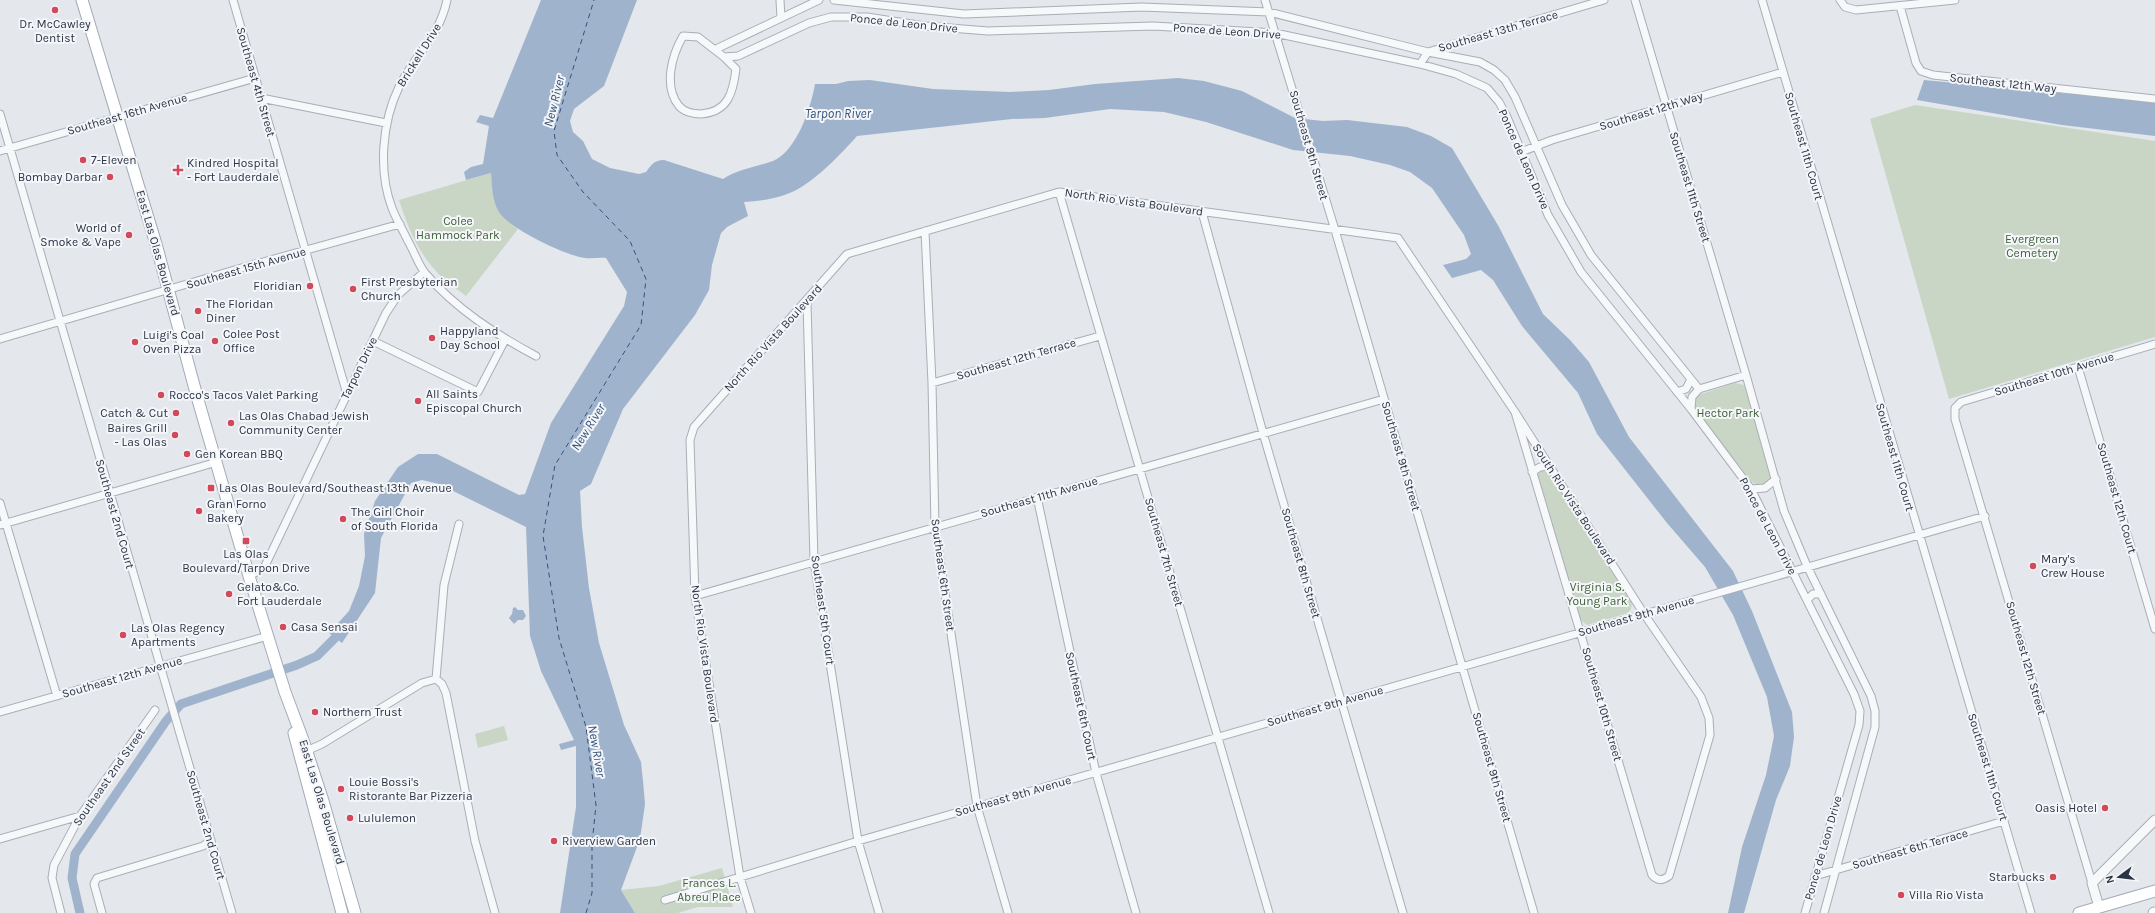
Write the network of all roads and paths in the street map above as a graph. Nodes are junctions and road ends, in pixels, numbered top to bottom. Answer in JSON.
{"nodes":[{"id":1,"x":82,"y":0,"type":"edge"},
{"id":2,"x":233,"y":0,"type":"edge"},
{"id":3,"x":447,"y":0,"type":"edge"},
{"id":4,"x":780,"y":0,"type":"edge"},
{"id":5,"x":819,"y":0,"type":"edge"},
{"id":6,"x":834,"y":0,"type":"edge"},
{"id":7,"x":1265,"y":0,"type":"edge"},
{"id":8,"x":1604,"y":0,"type":"edge"},
{"id":9,"x":1634,"y":0,"type":"edge"},
{"id":10,"x":1762,"y":0,"type":"edge"},
{"id":11,"x":1840,"y":0,"type":"edge"},
{"id":12,"x":1955,"y":0,"type":"edge"},
{"id":13,"x":1900,"y":6,"type":"junction"},
{"id":14,"x":1269,"y":12,"type":"junction"},
{"id":15,"x":781,"y":18,"type":"junction"},
{"id":16,"x":1275,"y":33,"type":"junction"},
{"id":17,"x":716,"y":49,"type":"junction"},
{"id":18,"x":1428,"y":52,"type":"junction"},
{"id":19,"x":724,"y":57,"type":"junction"},
{"id":20,"x":1420,"y":64,"type":"junction"},
{"id":21,"x":1783,"y":72,"type":"junction"},
{"id":22,"x":255,"y":78,"type":"junction"},
{"id":23,"x":261,"y":98,"type":"junction"},
{"id":24,"x":2155,"y":99,"type":"edge"},
{"id":25,"x":1666,"y":106,"type":"junction"},
{"id":26,"x":0,"y":114,"type":"edge"},
{"id":27,"x":117,"y":116,"type":"junction"},
{"id":28,"x":386,"y":123,"type":"junction"},
{"id":29,"x":1538,"y":146,"type":"junction"},
{"id":30,"x":10,"y":148,"type":"junction"},
{"id":31,"x":0,"y":151,"type":"edge"},
{"id":32,"x":1521,"y":152,"type":"junction"},
{"id":33,"x":1059,"y":192,"type":"junction"},
{"id":34,"x":1202,"y":212,"type":"junction"},
{"id":35,"x":400,"y":224,"type":"junction"},
{"id":36,"x":925,"y":230,"type":"junction"},
{"id":37,"x":1334,"y":230,"type":"junction"},
{"id":38,"x":305,"y":251,"type":"junction"},
{"id":39,"x":424,"y":272,"type":"junction"},
{"id":40,"x":168,"y":290,"type":"junction"},
{"id":41,"x":807,"y":302,"type":"junction"},
{"id":42,"x":60,"y":322,"type":"junction"},
{"id":43,"x":1100,"y":336,"type":"junction"},
{"id":44,"x":0,"y":339,"type":"edge"},
{"id":45,"x":505,"y":340,"type":"junction"},
{"id":46,"x":373,"y":341,"type":"junction"},
{"id":47,"x":2155,"y":344,"type":"edge"},
{"id":48,"x":536,"y":356,"type":"dead end"},
{"id":49,"x":2078,"y":367,"type":"junction"},
{"id":50,"x":1746,"y":375,"type":"junction"},
{"id":51,"x":1691,"y":379,"type":"junction"},
{"id":52,"x":932,"y":383,"type":"junction"},
{"id":53,"x":1699,"y":389,"type":"junction"},
{"id":54,"x":1678,"y":392,"type":"junction"},
{"id":55,"x":347,"y":394,"type":"junction"},
{"id":56,"x":1384,"y":399,"type":"junction"},
{"id":57,"x":1955,"y":408,"type":"joint"},
{"id":58,"x":1691,"y":409,"type":"junction"},
{"id":59,"x":1515,"y":412,"type":"junction"},
{"id":60,"x":1263,"y":433,"type":"junction"},
{"id":61,"x":217,"y":462,"type":"junction"},
{"id":62,"x":1549,"y":466,"type":"junction"},
{"id":63,"x":1140,"y":467,"type":"junction"},
{"id":64,"x":1532,"y":472,"type":"junction"},
{"id":65,"x":1776,"y":479,"type":"junction"},
{"id":66,"x":1752,"y":489,"type":"junction"},
{"id":67,"x":110,"y":494,"type":"junction"},
{"id":68,"x":1037,"y":497,"type":"junction"},
{"id":69,"x":0,"y":503,"type":"edge"},
{"id":70,"x":1985,"y":516,"type":"junction"},
{"id":71,"x":3,"y":524,"type":"edge"},
{"id":72,"x":459,"y":524,"type":"dead end"},
{"id":73,"x":935,"y":527,"type":"junction"},
{"id":74,"x":1919,"y":536,"type":"junction"},
{"id":75,"x":814,"y":561,"type":"junction"},
{"id":76,"x":1807,"y":566,"type":"junction"},
{"id":77,"x":1792,"y":571,"type":"junction"},
{"id":78,"x":250,"y":576,"type":"junction"},
{"id":79,"x":1821,"y":594,"type":"junction"},
{"id":80,"x":694,"y":596,"type":"junction"},
{"id":81,"x":1807,"y":600,"type":"junction"},
{"id":82,"x":1644,"y":614,"type":"junction"},
{"id":83,"x":2155,"y":629,"type":"edge"},
{"id":84,"x":1580,"y":632,"type":"junction"},
{"id":85,"x":268,"y":636,"type":"junction"},
{"id":86,"x":159,"y":667,"type":"junction"},
{"id":87,"x":1463,"y":667,"type":"junction"},
{"id":88,"x":436,"y":679,"type":"junction"},
{"id":89,"x":57,"y":696,"type":"junction"},
{"id":90,"x":1341,"y":701,"type":"junction"},
{"id":91,"x":155,"y":710,"type":"dead end"},
{"id":92,"x":0,"y":712,"type":"edge"},
{"id":93,"x":1218,"y":737,"type":"junction"},
{"id":94,"x":302,"y":752,"type":"junction"},
{"id":95,"x":1096,"y":773,"type":"junction"},
{"id":96,"x":977,"y":806,"type":"junction"},
{"id":97,"x":80,"y":816,"type":"junction"},
{"id":98,"x":2155,"y":820,"type":"edge"},
{"id":99,"x":2004,"y":821,"type":"junction"},
{"id":100,"x":0,"y":839,"type":"edge"},
{"id":101,"x":211,"y":840,"type":"junction"},
{"id":102,"x":858,"y":841,"type":"junction"},
{"id":103,"x":1835,"y":870,"type":"junction"},
{"id":104,"x":1815,"y":876,"type":"junction"},
{"id":105,"x":740,"y":877,"type":"junction"},
{"id":106,"x":1657,"y":880,"type":"joint"},
{"id":107,"x":2092,"y":883,"type":"junction"},
{"id":108,"x":2155,"y":891,"type":"edge"},
{"id":109,"x":665,"y":900,"type":"dead end"},
{"id":110,"x":2099,"y":907,"type":"junction"},
{"id":111,"x":61,"y":913,"type":"edge"},
{"id":112,"x":102,"y":913,"type":"edge"},
{"id":113,"x":232,"y":913,"type":"edge"},
{"id":114,"x":342,"y":913,"type":"edge"},
{"id":115,"x":355,"y":913,"type":"edge"},
{"id":116,"x":495,"y":913,"type":"edge"},
{"id":117,"x":751,"y":913,"type":"edge"},
{"id":118,"x":879,"y":913,"type":"edge"},
{"id":119,"x":1008,"y":913,"type":"edge"},
{"id":120,"x":1136,"y":913,"type":"edge"},
{"id":121,"x":1269,"y":913,"type":"edge"},
{"id":122,"x":1403,"y":913,"type":"edge"},
{"id":123,"x":1534,"y":913,"type":"edge"},
{"id":124,"x":1805,"y":913,"type":"edge"},
{"id":125,"x":1824,"y":913,"type":"edge"},
{"id":126,"x":2030,"y":913,"type":"edge"},
{"id":127,"x":2079,"y":913,"type":"edge"}],
"edges":[{"from":1,"to":27,"type":"main road","name":"East Las Olas Boulevard"},
{"from":2,"to":22,"type":"street","name":"Southeast 4th Street"},
{"from":3,"to":28,"type":"street","name":"Brickell Drive"},
{"from":4,"to":15,"type":"street"},
{"from":5,"to":15,"type":"street"},
{"from":6,"to":14,"type":"street","name":"Ponce de Leon Drive"},
{"from":7,"to":14,"type":"street","name":"Southeast 9th Street"},
{"from":8,"to":18,"type":"street","name":"Southeast 13th Terrace"},
{"from":9,"to":25,"type":"street","name":"Southeast 11th Street"},
{"from":10,"to":21,"type":"street","name":"Southeast 11th Court"},
{"from":11,"to":13,"type":"street"},
{"from":12,"to":13,"type":"street"},
{"from":13,"to":24,"type":"street","name":"Southeast 12th Way"},
{"from":14,"to":16,"type":"street","name":"Southeast 9th Street"},
{"from":14,"to":18,"type":"street","name":"Ponce de Leon Drive"},
{"from":15,"to":17,"type":"street"},
{"from":16,"to":19,"type":"street","name":"Ponce de Leon Drive"},
{"from":16,"to":20,"type":"street","name":"Ponce de Leon Drive"},
{"from":16,"to":37,"type":"street","name":"Southeast 9th Street"},
{"from":17,"to":19,"type":"street"},
{"from":17,"to":19,"type":"street"},
{"from":18,"to":20,"type":"street","name":"Southeast 13th Terrace"},
{"from":18,"to":29,"type":"street","name":"Ponce de Leon Drive"},
{"from":20,"to":32,"type":"street","name":"Ponce de Leon Drive"},
{"from":21,"to":25,"type":"street","name":"Southeast 12th Way"},
{"from":21,"to":74,"type":"street","name":"Southeast 11th Court"},
{"from":22,"to":23,"type":"street","name":"Southeast 4th Street"},
{"from":22,"to":27,"type":"street","name":"Southeast 16th Avenue"},
{"from":23,"to":28,"type":"street"},
{"from":23,"to":38,"type":"street","name":"Southeast 4th Street"},
{"from":25,"to":29,"type":"street","name":"Southeast 12th Way"},
{"from":25,"to":50,"type":"street","name":"Southeast 11th Street"},
{"from":26,"to":30,"type":"street","name":"Southeast 2nd Court"},
{"from":27,"to":30,"type":"street","name":"Southeast 16th Avenue"},
{"from":27,"to":40,"type":"main road","name":"East Las Olas Boulevard"},
{"from":28,"to":35,"type":"street","name":"Brickell Drive"},
{"from":29,"to":32,"type":"street","name":"Southeast 12th Way"},
{"from":29,"to":51,"type":"street","name":"Ponce de Leon Drive"},
{"from":30,"to":31,"type":"street","name":"Southeast 16th Avenue"},
{"from":30,"to":42,"type":"street","name":"Southeast 2nd Court"},
{"from":32,"to":54,"type":"street","name":"Ponce de Leon Drive"},
{"from":33,"to":34,"type":"street","name":"North Rio Vista Boulevard"},
{"from":33,"to":36,"type":"street","name":"North Rio Vista Boulevard"},
{"from":33,"to":43,"type":"street","name":"Southeast 7th Street"},
{"from":34,"to":37,"type":"street","name":"North Rio Vista Boulevard"},
{"from":34,"to":60,"type":"street","name":"Southeast 8th Street"},
{"from":35,"to":38,"type":"street","name":"Southeast 15th Avenue"},
{"from":35,"to":39,"type":"street","name":"Brickell Drive"},
{"from":36,"to":41,"type":"street","name":"North Rio Vista Boulevard"},
{"from":36,"to":52,"type":"street","name":"Southeast 6th Street"},
{"from":37,"to":56,"type":"street","name":"Southeast 9th Street"},
{"from":37,"to":59,"type":"street","name":"South Rio Vista Boulevard"},
{"from":38,"to":40,"type":"street","name":"Southeast 15th Avenue"},
{"from":38,"to":55,"type":"street","name":"Southeast 4th Street"},
{"from":39,"to":45,"type":"street","name":"Brickell Drive"},
{"from":39,"to":46,"type":"street","name":"Tarpon Drive"},
{"from":40,"to":42,"type":"street","name":"Southeast 15th Avenue"},
{"from":40,"to":61,"type":"main road","name":"East Las Olas Boulevard"},
{"from":41,"to":75,"type":"street","name":"Southeast 5th Court"},
{"from":41,"to":80,"type":"street","name":"North Rio Vista Boulevard"},
{"from":42,"to":44,"type":"street","name":"Southeast 15th Avenue"},
{"from":42,"to":67,"type":"street","name":"Southeast 2nd Court"},
{"from":43,"to":52,"type":"street","name":"Southeast 12th Terrace"},
{"from":43,"to":63,"type":"street","name":"Southeast 7th Street"},
{"from":45,"to":46,"type":"street"},
{"from":45,"to":48,"type":"street","name":"Brickell Drive"},
{"from":46,"to":55,"type":"street","name":"Tarpon Drive"},
{"from":47,"to":49,"type":"street","name":"Southeast 10th Avenue"},
{"from":49,"to":57,"type":"street","name":"Southeast 10th Avenue"},
{"from":49,"to":83,"type":"street","name":"Southeast 12th Court"},
{"from":50,"to":53,"type":"street"},
{"from":50,"to":65,"type":"street","name":"Southeast 11th Street"},
{"from":51,"to":53,"type":"street","name":"Ponce de Leon Drive"},
{"from":51,"to":54,"type":"street"},
{"from":52,"to":73,"type":"street","name":"Southeast 6th Street"},
{"from":53,"to":58,"type":"street"},
{"from":54,"to":58,"type":"street","name":"Ponce de Leon Drive"},
{"from":55,"to":78,"type":"street","name":"Tarpon Drive"},
{"from":56,"to":60,"type":"street","name":"Southeast 11th Avenue"},
{"from":56,"to":87,"type":"street","name":"Southeast 9th Street"},
{"from":57,"to":70,"type":"street","name":"Southeast 12th Street"},
{"from":58,"to":66,"type":"street","name":"Ponce de Leon Drive"},
{"from":59,"to":62,"type":"street","name":"South Rio Vista Boulevard"},
{"from":59,"to":64,"type":"street","name":"Southeast 10th Street"},
{"from":60,"to":63,"type":"street","name":"Southeast 11th Avenue"},
{"from":60,"to":90,"type":"street","name":"Southeast 8th Street"},
{"from":61,"to":67,"type":"street"},
{"from":61,"to":78,"type":"main road","name":"East Las Olas Boulevard"},
{"from":62,"to":64,"type":"street"},
{"from":62,"to":82,"type":"street","name":"South Rio Vista Boulevard"},
{"from":63,"to":68,"type":"street","name":"Southeast 11th Avenue"},
{"from":63,"to":93,"type":"street","name":"Southeast 7th Street"},
{"from":64,"to":84,"type":"street","name":"Southeast 10th Street"},
{"from":65,"to":66,"type":"street"},
{"from":65,"to":76,"type":"street","name":"Southeast 11th Street"},
{"from":66,"to":77,"type":"street","name":"Ponce de Leon Drive"},
{"from":67,"to":71,"type":"street"},
{"from":67,"to":86,"type":"street","name":"Southeast 2nd Court"},
{"from":68,"to":73,"type":"street","name":"Southeast 11th Avenue"},
{"from":68,"to":95,"type":"street","name":"Southeast 6th Court"},
{"from":69,"to":71,"type":"street"},
{"from":70,"to":74,"type":"street","name":"Southeast 9th Avenue"},
{"from":70,"to":107,"type":"street","name":"Southeast 12th Street"},
{"from":71,"to":89,"type":"street"},
{"from":72,"to":88,"type":"street"},
{"from":73,"to":75,"type":"street","name":"Southeast 11th Avenue"},
{"from":73,"to":96,"type":"street","name":"Southeast 6th Street"},
{"from":74,"to":76,"type":"street","name":"Southeast 9th Avenue"},
{"from":74,"to":99,"type":"street","name":"Southeast 11th Court"},
{"from":75,"to":80,"type":"street","name":"Southeast 11th Avenue"},
{"from":75,"to":102,"type":"street","name":"Southeast 5th Court"},
{"from":76,"to":77,"type":"street","name":"Southeast 9th Avenue"},
{"from":76,"to":79,"type":"street","name":"Ponce de Leon Drive"},
{"from":77,"to":81,"type":"street","name":"Ponce de Leon Drive"},
{"from":77,"to":82,"type":"street","name":"Southeast 9th Avenue"},
{"from":78,"to":85,"type":"main road","name":"East Las Olas Boulevard"},
{"from":79,"to":81,"type":"street"},
{"from":79,"to":103,"type":"street","name":"Ponce de Leon Drive"},
{"from":80,"to":105,"type":"street","name":"North Rio Vista Boulevard"},
{"from":81,"to":104,"type":"street","name":"Ponce de Leon Drive"},
{"from":82,"to":84,"type":"street","name":"Southeast 9th Avenue"},
{"from":82,"to":106,"type":"street","name":"South Rio Vista Boulevard"},
{"from":84,"to":87,"type":"street","name":"Southeast 9th Avenue"},
{"from":84,"to":106,"type":"street","name":"Southeast 10th Street"},
{"from":85,"to":86,"type":"street","name":"Southeast 12th Avenue"},
{"from":85,"to":94,"type":"main road","name":"East Las Olas Boulevard"},
{"from":86,"to":89,"type":"street","name":"Southeast 12th Avenue"},
{"from":86,"to":101,"type":"street","name":"Southeast 2nd Court"},
{"from":87,"to":90,"type":"street","name":"Southeast 9th Avenue"},
{"from":87,"to":123,"type":"street","name":"Southeast 9th Street"},
{"from":88,"to":94,"type":"street"},
{"from":88,"to":116,"type":"street"},
{"from":89,"to":92,"type":"street","name":"Southeast 12th Avenue"},
{"from":90,"to":93,"type":"street","name":"Southeast 9th Avenue"},
{"from":90,"to":122,"type":"street","name":"Southeast 8th Street"},
{"from":91,"to":97,"type":"street","name":"Southeast 2nd Street"},
{"from":93,"to":95,"type":"street","name":"Southeast 9th Avenue"},
{"from":93,"to":121,"type":"street","name":"Southeast 7th Street"},
{"from":94,"to":114,"type":"main road","name":"East Las Olas Boulevard"},
{"from":94,"to":115,"type":"main road","name":"East Las Olas Boulevard"},
{"from":95,"to":96,"type":"street","name":"Southeast 9th Avenue"},
{"from":95,"to":120,"type":"street","name":"Southeast 6th Court"},
{"from":96,"to":102,"type":"street","name":"Southeast 9th Avenue"},
{"from":96,"to":119,"type":"street","name":"Southeast 6th Street"},
{"from":97,"to":100,"type":"street"},
{"from":97,"to":111,"type":"street","name":"Southeast 2nd Street"},
{"from":98,"to":107,"type":"street"},
{"from":99,"to":103,"type":"street","name":"Southeast 6th Terrace"},
{"from":99,"to":126,"type":"street","name":"Southeast 11th Court"},
{"from":101,"to":112,"type":"street"},
{"from":101,"to":113,"type":"street","name":"Southeast 2nd Court"},
{"from":102,"to":105,"type":"street","name":"Southeast 9th Avenue"},
{"from":102,"to":118,"type":"street","name":"Southeast 5th Court"},
{"from":103,"to":104,"type":"street","name":"Southeast 6th Terrace"},
{"from":103,"to":125,"type":"street","name":"Ponce de Leon Drive"},
{"from":104,"to":124,"type":"street","name":"Ponce de Leon Drive"},
{"from":105,"to":109,"type":"street","name":"Southeast 9th Avenue"},
{"from":105,"to":117,"type":"street","name":"North Rio Vista Boulevard"},
{"from":107,"to":110,"type":"street","name":"Southeast 12th Street"},
{"from":108,"to":110,"type":"main road"},
{"from":110,"to":127,"type":"main road"}]}
